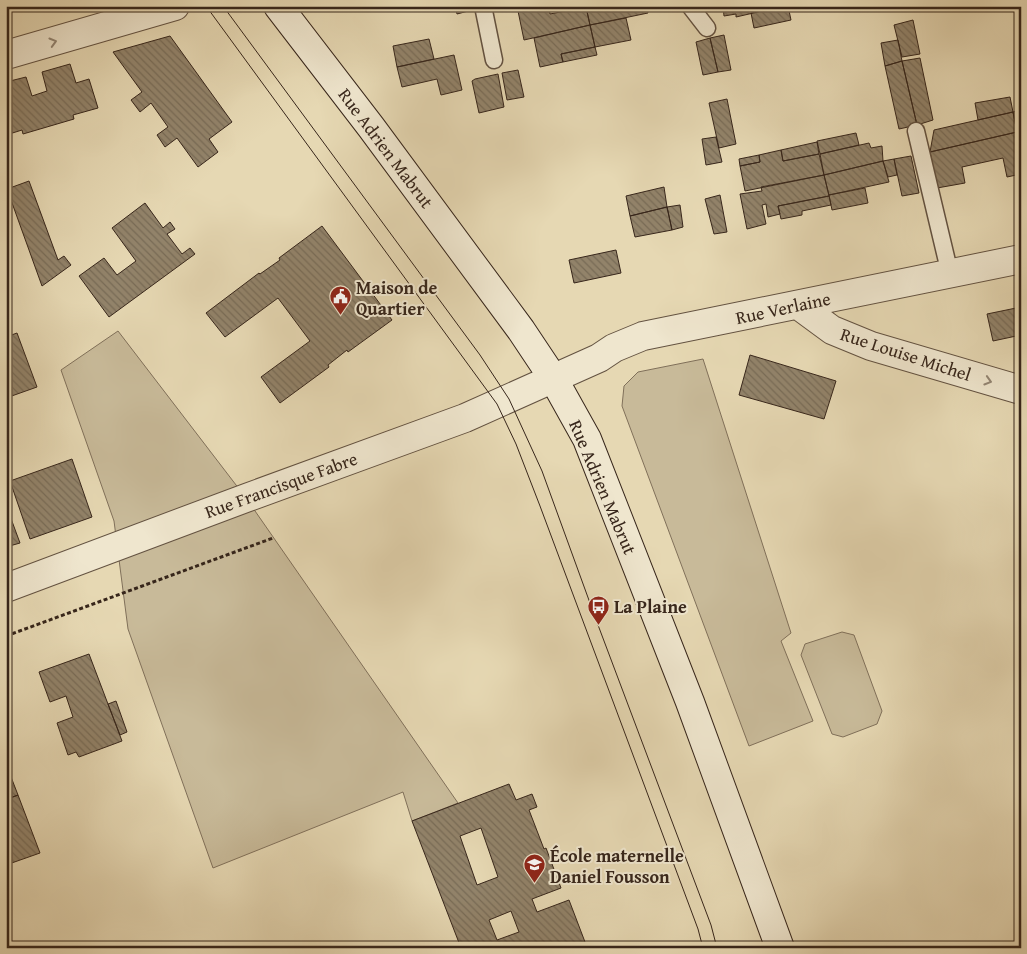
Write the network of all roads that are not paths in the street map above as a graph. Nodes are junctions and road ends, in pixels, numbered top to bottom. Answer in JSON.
{"nodes":[{"id":1,"x":175,"y":6,"type":"edge"},
{"id":2,"x":278,"y":6,"type":"edge"},
{"id":3,"x":483,"y":6,"type":"edge"},
{"id":4,"x":690,"y":6,"type":"edge"},
{"id":5,"x":708,"y":28,"type":"dead end"},
{"id":6,"x":6,"y":55,"type":"edge"},
{"id":7,"x":494,"y":60,"type":"dead end"},
{"id":8,"x":916,"y":131,"type":"dead end"},
{"id":9,"x":1021,"y":259,"type":"edge"},
{"id":10,"x":950,"y":274,"type":"junction"},
{"id":11,"x":798,"y":305,"type":"junction"},
{"id":12,"x":553,"y":378,"type":"junction"},
{"id":13,"x":1021,"y":390,"type":"edge"},
{"id":14,"x":6,"y":588,"type":"edge"},
{"id":15,"x":780,"y":948,"type":"edge"}],
"edges":[{"from":6,"to":1,"type":"street","one_way":true},
{"from":2,"to":12,"type":"street","name":"Rue Adrien Mabrut"},
{"from":3,"to":7,"type":"lane"},
{"from":4,"to":5,"type":"lane"},
{"from":8,"to":10,"type":"lane"},
{"from":9,"to":10,"type":"street","name":"Rue Verlaine"},
{"from":10,"to":11,"type":"street","name":"Rue Verlaine"},
{"from":11,"to":12,"type":"street","name":"Rue Verlaine"},
{"from":11,"to":13,"type":"street","name":"Rue Louise Michel","one_way":true},
{"from":12,"to":14,"type":"street","name":"Rue Francisque Fabre"},
{"from":12,"to":15,"type":"street","name":"Rue Adrien Mabrut"}]}
